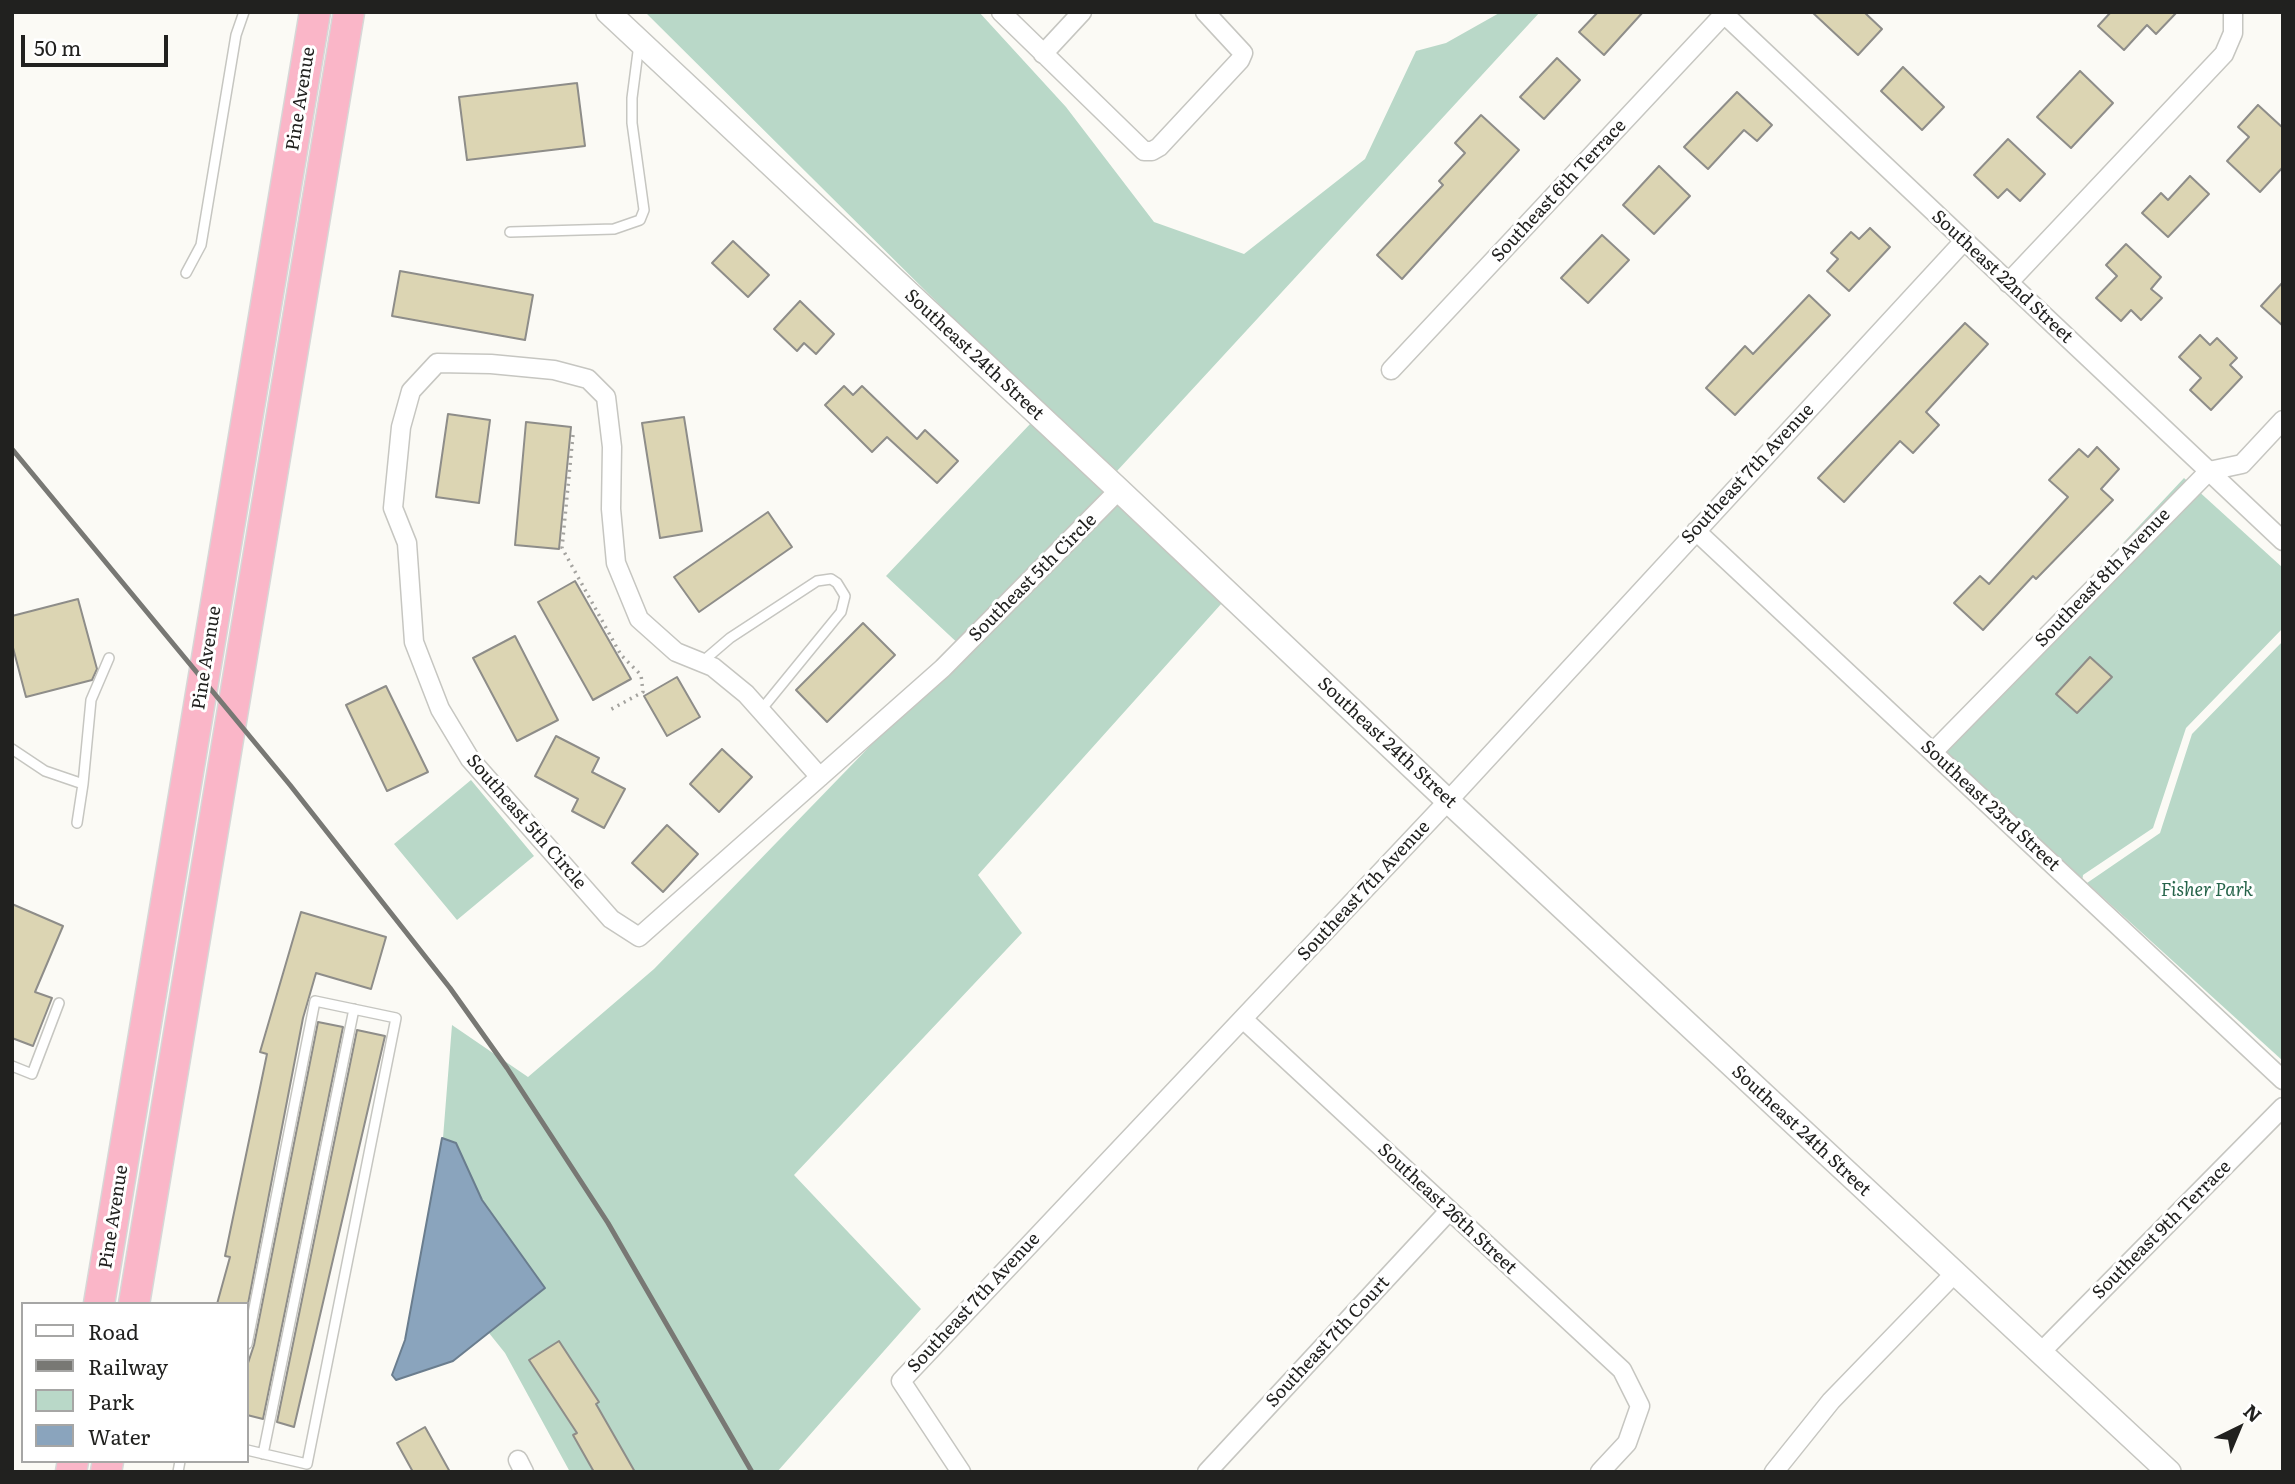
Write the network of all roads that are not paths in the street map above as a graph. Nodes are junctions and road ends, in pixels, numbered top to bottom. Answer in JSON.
{"nodes":[{"id":1,"x":244,"y":12,"type":"edge"},
{"id":2,"x":315,"y":12,"type":"edge"},
{"id":3,"x":349,"y":12,"type":"edge"},
{"id":4,"x":608,"y":12,"type":"edge"},
{"id":5,"x":1001,"y":12,"type":"edge"},
{"id":6,"x":1083,"y":12,"type":"edge"},
{"id":7,"x":1205,"y":12,"type":"edge"},
{"id":8,"x":2233,"y":12,"type":"edge"},
{"id":9,"x":1724,"y":13,"type":"edge"},
{"id":10,"x":640,"y":43,"type":"junction"},
{"id":11,"x":1043,"y":54,"type":"junction"},
{"id":12,"x":510,"y":233,"type":"dead end"},
{"id":13,"x":1963,"y":242,"type":"junction"},
{"id":14,"x":186,"y":273,"type":"dead end"},
{"id":15,"x":2008,"y":283,"type":"junction"},
{"id":16,"x":1391,"y":370,"type":"dead end"},
{"id":17,"x":2283,"y":421,"type":"edge"},
{"id":18,"x":2209,"y":471,"type":"junction"},
{"id":19,"x":1119,"y":489,"type":"junction"},
{"id":20,"x":1696,"y":531,"type":"junction"},
{"id":21,"x":2283,"y":541,"type":"edge"},
{"id":22,"x":109,"y":658,"type":"dead end"},
{"id":23,"x":702,"y":662,"type":"junction"},
{"id":24,"x":761,"y":710,"type":"junction"},
{"id":25,"x":12,"y":749,"type":"edge"},
{"id":26,"x":1933,"y":752,"type":"junction"},
{"id":27,"x":820,"y":777,"type":"junction"},
{"id":28,"x":83,"y":784,"type":"junction"},
{"id":29,"x":1448,"y":802,"type":"junction"},
{"id":30,"x":76,"y":823,"type":"dead end"},
{"id":31,"x":59,"y":1003,"type":"dead end"},
{"id":32,"x":354,"y":1009,"type":"junction"},
{"id":33,"x":1243,"y":1019,"type":"junction"},
{"id":34,"x":12,"y":1066,"type":"edge"},
{"id":35,"x":2283,"y":1080,"type":"edge"},
{"id":36,"x":2283,"y":1107,"type":"edge"},
{"id":37,"x":1450,"y":1212,"type":"junction"},
{"id":38,"x":1954,"y":1274,"type":"junction"},
{"id":39,"x":99,"y":1302,"type":"edge"},
{"id":40,"x":134,"y":1302,"type":"edge"},
{"id":41,"x":248,"y":1339,"type":"edge"},
{"id":42,"x":2041,"y":1352,"type":"junction"},
{"id":43,"x":248,"y":1450,"type":"edge"},
{"id":44,"x":262,"y":1454,"type":"junction"},
{"id":45,"x":961,"y":1472,"type":"edge"},
{"id":46,"x":1207,"y":1472,"type":"edge"},
{"id":47,"x":1600,"y":1472,"type":"edge"},
{"id":48,"x":1774,"y":1472,"type":"edge"},
{"id":49,"x":2169,"y":1472,"type":"edge"}],
"edges":[{"from":1,"to":14,"type":"lane"},
{"from":2,"to":39,"type":"highway","name":"Pine Avenue"},
{"from":3,"to":40,"type":"highway","name":"Pine Avenue"},
{"from":4,"to":10,"type":"street","name":"Southeast 24th Street"},
{"from":5,"to":11,"type":"street"},
{"from":6,"to":11,"type":"street"},
{"from":7,"to":11,"type":"street"},
{"from":8,"to":15,"type":"street"},
{"from":9,"to":13,"type":"street","name":"Southeast 22nd Street"},
{"from":9,"to":16,"type":"street","name":"Southeast 6th Terrace"},
{"from":10,"to":12,"type":"lane"},
{"from":10,"to":19,"type":"street","name":"Southeast 24th Street"},
{"from":13,"to":15,"type":"street","name":"Southeast 22nd Street"},
{"from":13,"to":20,"type":"street","name":"Southeast 7th Avenue"},
{"from":15,"to":18,"type":"street","name":"Southeast 22nd Street"},
{"from":17,"to":18,"type":"street"},
{"from":18,"to":21,"type":"street","name":"Southeast 22nd Street"},
{"from":18,"to":26,"type":"street","name":"Southeast 8th Avenue"},
{"from":19,"to":27,"type":"street","name":"Southeast 5th Circle"},
{"from":19,"to":29,"type":"street","name":"Southeast 24th Street"},
{"from":20,"to":26,"type":"street","name":"Southeast 23rd Street"},
{"from":20,"to":29,"type":"street","name":"Southeast 7th Avenue"},
{"from":22,"to":28,"type":"lane"},
{"from":23,"to":24,"type":"street","name":"Southeast 5th Circle"},
{"from":23,"to":24,"type":"lane"},
{"from":23,"to":27,"type":"street","name":"Southeast 5th Circle"},
{"from":24,"to":27,"type":"street","name":"Southeast 5th Circle"},
{"from":25,"to":28,"type":"lane"},
{"from":26,"to":35,"type":"street","name":"Southeast 23rd Street"},
{"from":28,"to":30,"type":"lane"},
{"from":29,"to":33,"type":"street","name":"Southeast 7th Avenue"},
{"from":29,"to":38,"type":"street","name":"Southeast 24th Street"},
{"from":31,"to":34,"type":"lane"},
{"from":32,"to":41,"type":"lane"},
{"from":32,"to":44,"type":"lane"},
{"from":32,"to":44,"type":"lane"},
{"from":33,"to":37,"type":"street","name":"Southeast 26th Street"},
{"from":33,"to":45,"type":"street","name":"Southeast 7th Avenue"},
{"from":36,"to":42,"type":"street","name":"Southeast 9th Terrace"},
{"from":37,"to":46,"type":"street","name":"Southeast 7th Court"},
{"from":37,"to":47,"type":"street","name":"Southeast 26th Street"},
{"from":38,"to":42,"type":"street","name":"Southeast 24th Street"},
{"from":38,"to":48,"type":"street"},
{"from":42,"to":49,"type":"street","name":"Southeast 24th Street"},
{"from":43,"to":44,"type":"lane"}]}
